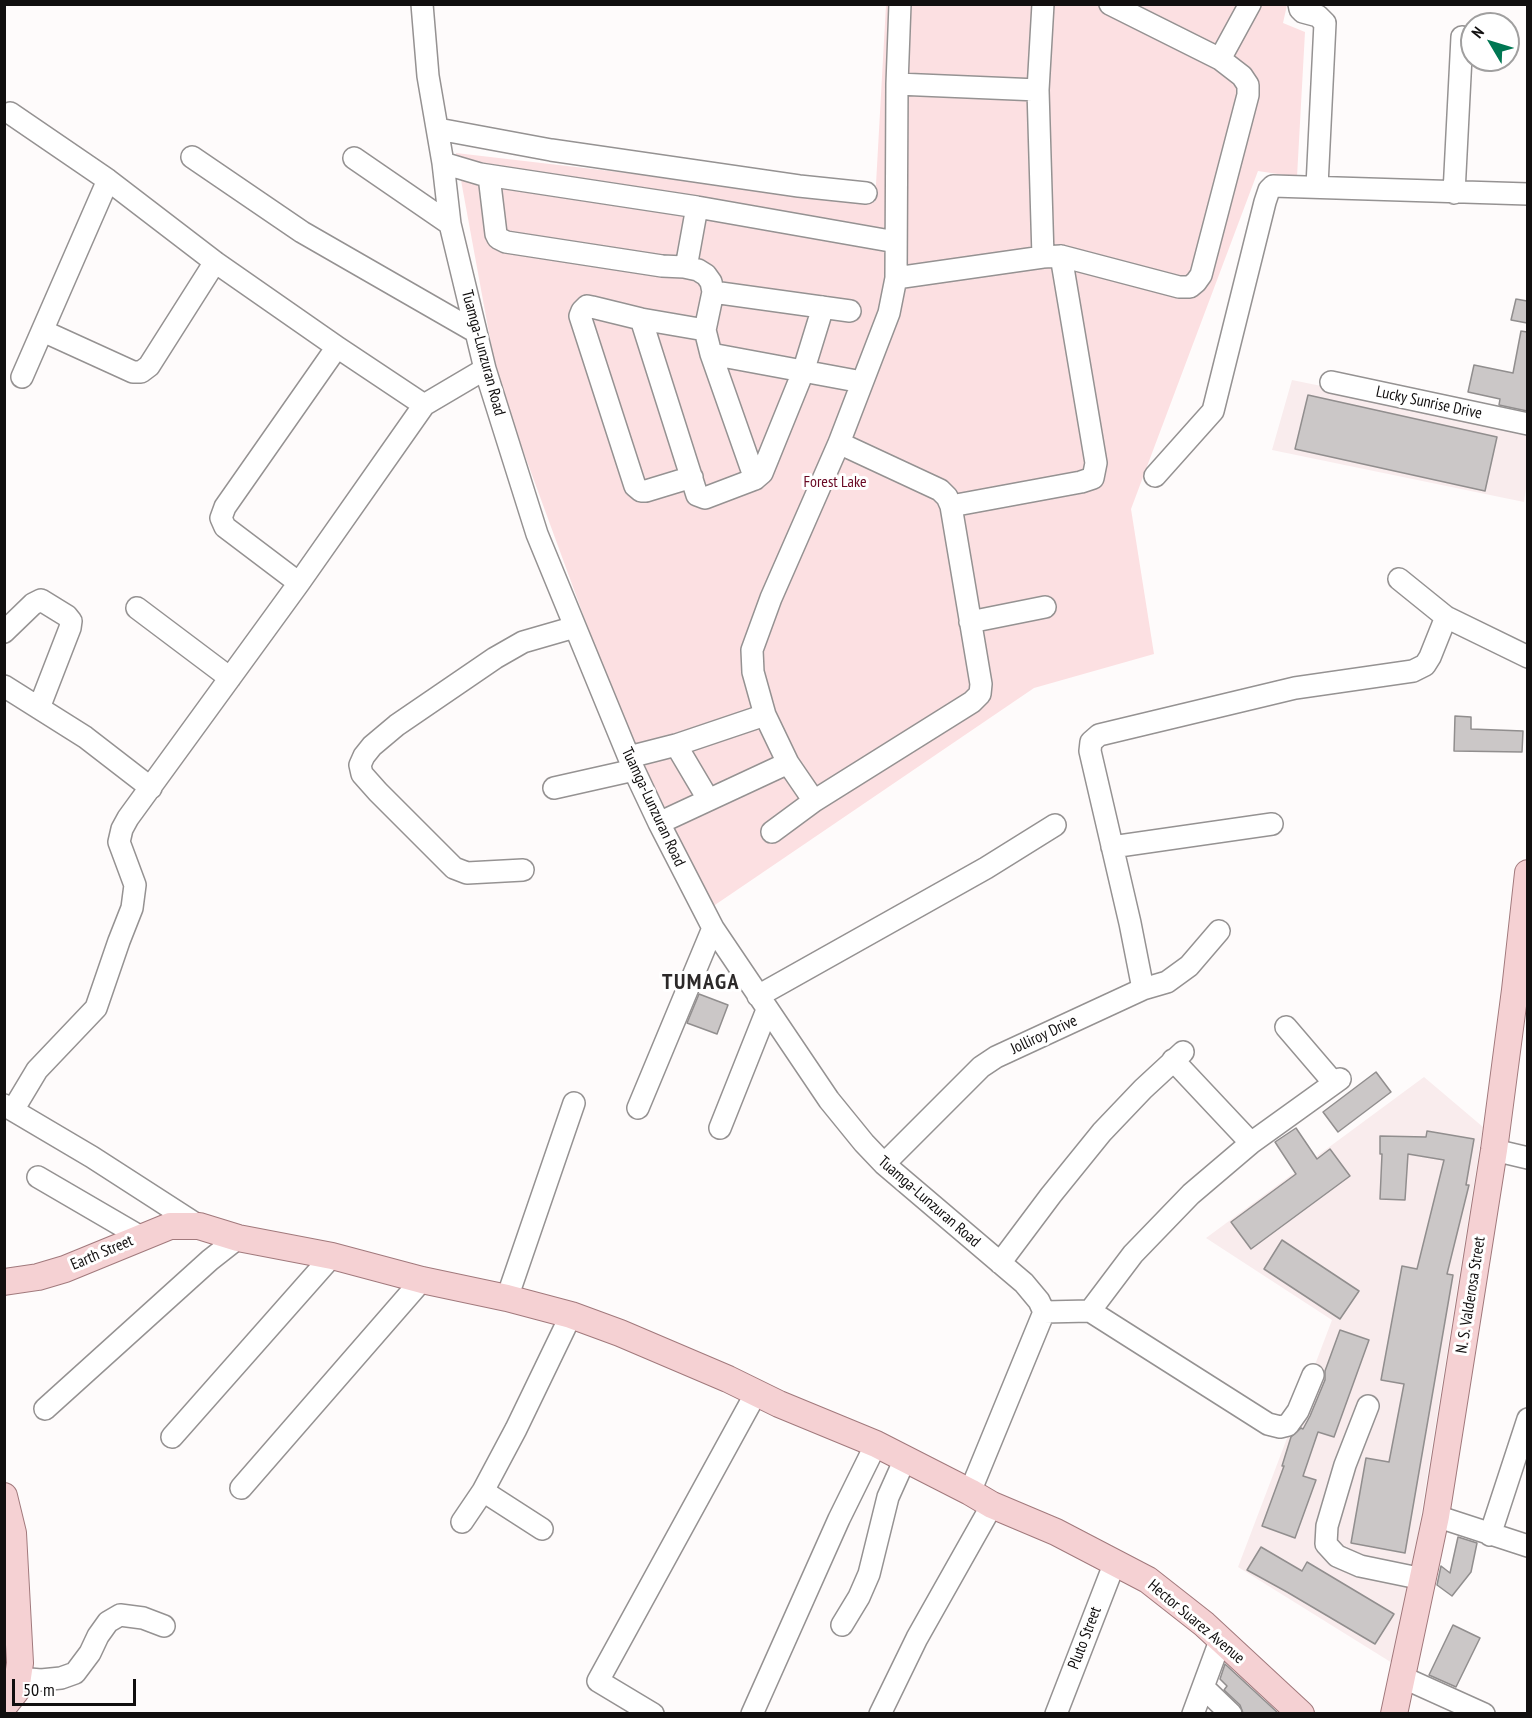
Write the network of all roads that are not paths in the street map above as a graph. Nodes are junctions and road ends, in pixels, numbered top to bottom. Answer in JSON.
{"nodes":[{"id":1,"x":422,"y":4,"type":"edge"},
{"id":2,"x":900,"y":4,"type":"edge"},
{"id":3,"x":1043,"y":4,"type":"edge"},
{"id":4,"x":1110,"y":4,"type":"edge"},
{"id":5,"x":1250,"y":4,"type":"edge"},
{"id":6,"x":1299,"y":4,"type":"edge"},
{"id":7,"x":1141,"y":11,"type":"edge"},
{"id":8,"x":1220,"y":59,"type":"junction"},
{"id":9,"x":1460,"y":59,"type":"edge"},
{"id":10,"x":897,"y":84,"type":"junction"},
{"id":11,"x":1038,"y":90,"type":"junction"},
{"id":12,"x":10,"y":113,"type":"dead end"},
{"id":13,"x":438,"y":129,"type":"junction"},
{"id":14,"x":192,"y":157,"type":"dead end"},
{"id":15,"x":354,"y":158,"type":"dead end"},
{"id":16,"x":443,"y":163,"type":"junction"},
{"id":17,"x":489,"y":176,"type":"junction"},
{"id":18,"x":108,"y":180,"type":"junction"},
{"id":19,"x":1317,"y":186,"type":"junction"},
{"id":20,"x":866,"y":193,"type":"dead end"},
{"id":21,"x":1454,"y":193,"type":"junction"},
{"id":22,"x":1527,"y":194,"type":"edge"},
{"id":23,"x":697,"y":207,"type":"junction"},
{"id":24,"x":450,"y":224,"type":"junction"},
{"id":25,"x":896,"y":242,"type":"junction"},
{"id":26,"x":1052,"y":256,"type":"junction"},
{"id":27,"x":215,"y":262,"type":"junction"},
{"id":28,"x":684,"y":267,"type":"junction"},
{"id":29,"x":896,"y":278,"type":"junction"},
{"id":30,"x":712,"y":292,"type":"junction"},
{"id":31,"x":823,"y":307,"type":"junction"},
{"id":32,"x":850,"y":310,"type":"dead end"},
{"id":33,"x":641,"y":319,"type":"junction"},
{"id":34,"x":705,"y":330,"type":"junction"},
{"id":35,"x":43,"y":331,"type":"junction"},
{"id":36,"x":476,"y":332,"type":"junction"},
{"id":37,"x":337,"y":347,"type":"junction"},
{"id":38,"x":711,"y":354,"type":"junction"},
{"id":39,"x":485,"y":369,"type":"junction"},
{"id":40,"x":803,"y":372,"type":"junction"},
{"id":41,"x":22,"y":377,"type":"dead end"},
{"id":42,"x":862,"y":382,"type":"junction"},
{"id":43,"x":1331,"y":382,"type":"dead end"},
{"id":44,"x":424,"y":405,"type":"junction"},
{"id":45,"x":1527,"y":424,"type":"edge"},
{"id":46,"x":839,"y":443,"type":"junction"},
{"id":47,"x":1155,"y":476,"type":"dead end"},
{"id":48,"x":692,"y":477,"type":"junction"},
{"id":49,"x":755,"y":479,"type":"junction"},
{"id":50,"x":951,"y":506,"type":"junction"},
{"id":51,"x":1399,"y":579,"type":"dead end"},
{"id":52,"x":299,"y":583,"type":"junction"},
{"id":53,"x":1045,"y":607,"type":"dead end"},
{"id":54,"x":137,"y":608,"type":"dead end"},
{"id":55,"x":1446,"y":617,"type":"junction"},
{"id":56,"x":970,"y":622,"type":"junction"},
{"id":57,"x":575,"y":627,"type":"junction"},
{"id":58,"x":4,"y":632,"type":"edge"},
{"id":59,"x":1527,"y":657,"type":"edge"},
{"id":60,"x":230,"y":678,"type":"junction"},
{"id":61,"x":4,"y":686,"type":"edge"},
{"id":62,"x":39,"y":708,"type":"junction"},
{"id":63,"x":765,"y":715,"type":"junction"},
{"id":64,"x":676,"y":745,"type":"junction"},
{"id":65,"x":631,"y":763,"type":"junction"},
{"id":66,"x":788,"y":763,"type":"junction"},
{"id":67,"x":151,"y":788,"type":"junction"},
{"id":68,"x":554,"y":788,"type":"dead end"},
{"id":69,"x":708,"y":799,"type":"junction"},
{"id":70,"x":814,"y":801,"type":"junction"},
{"id":71,"x":659,"y":823,"type":"junction"},
{"id":72,"x":1272,"y":824,"type":"dead end"},
{"id":73,"x":1055,"y":825,"type":"dead end"},
{"id":74,"x":772,"y":831,"type":"dead end"},
{"id":75,"x":1112,"y":847,"type":"junction"},
{"id":76,"x":523,"y":870,"type":"dead end"},
{"id":77,"x":1527,"y":873,"type":"edge"},
{"id":78,"x":712,"y":928,"type":"junction"},
{"id":79,"x":1219,"y":931,"type":"dead end"},
{"id":80,"x":1143,"y":989,"type":"junction"},
{"id":81,"x":1521,"y":993,"type":"edge"},
{"id":82,"x":763,"y":1003,"type":"junction"},
{"id":83,"x":1287,"y":1027,"type":"dead end"},
{"id":84,"x":574,"y":1103,"type":"dead end"},
{"id":85,"x":9,"y":1107,"type":"edge"},
{"id":86,"x":638,"y":1108,"type":"dead end"},
{"id":87,"x":720,"y":1128,"type":"dead end"},
{"id":88,"x":1251,"y":1143,"type":"junction"},
{"id":89,"x":1494,"y":1150,"type":"junction"},
{"id":90,"x":1527,"y":1158,"type":"edge"},
{"id":91,"x":884,"y":1164,"type":"junction"},
{"id":92,"x":38,"y":1177,"type":"dead end"},
{"id":93,"x":199,"y":1226,"type":"junction"},
{"id":94,"x":141,"y":1237,"type":"junction"},
{"id":95,"x":238,"y":1238,"type":"junction"},
{"id":96,"x":332,"y":1256,"type":"junction"},
{"id":97,"x":1000,"y":1263,"type":"junction"},
{"id":98,"x":422,"y":1280,"type":"junction"},
{"id":99,"x":4,"y":1282,"type":"edge"},
{"id":100,"x":507,"y":1298,"type":"junction"},
{"id":101,"x":1090,"y":1311,"type":"junction"},
{"id":102,"x":1044,"y":1312,"type":"junction"},
{"id":103,"x":571,"y":1315,"type":"junction"},
{"id":104,"x":1313,"y":1375,"type":"dead end"},
{"id":105,"x":756,"y":1393,"type":"junction"},
{"id":106,"x":1368,"y":1406,"type":"dead end"},
{"id":107,"x":45,"y":1409,"type":"dead end"},
{"id":108,"x":1527,"y":1419,"type":"edge"},
{"id":109,"x":172,"y":1437,"type":"dead end"},
{"id":110,"x":876,"y":1444,"type":"junction"},
{"id":111,"x":905,"y":1459,"type":"junction"},
{"id":112,"x":241,"y":1488,"type":"dead end"},
{"id":113,"x":483,"y":1491,"type":"junction"},
{"id":114,"x":4,"y":1496,"type":"edge"},
{"id":115,"x":982,"y":1499,"type":"junction"},
{"id":116,"x":1436,"y":1516,"type":"junction"},
{"id":117,"x":462,"y":1522,"type":"dead end"},
{"id":118,"x":542,"y":1529,"type":"dead end"},
{"id":119,"x":1490,"y":1535,"type":"junction"},
{"id":120,"x":1527,"y":1546,"type":"edge"},
{"id":121,"x":1115,"y":1562,"type":"junction"},
{"id":122,"x":1423,"y":1579,"type":"junction"},
{"id":123,"x":842,"y":1625,"type":"dead end"},
{"id":124,"x":164,"y":1626,"type":"dead end"},
{"id":125,"x":1220,"y":1641,"type":"junction"},
{"id":126,"x":18,"y":1677,"type":"junction"},
{"id":127,"x":1402,"y":1677,"type":"junction"},
{"id":128,"x":1203,"y":1687,"type":"junction"},
{"id":129,"x":6,"y":1703,"type":"edge"},
{"id":130,"x":653,"y":1713,"type":"edge"},
{"id":131,"x":752,"y":1713,"type":"edge"},
{"id":132,"x":880,"y":1713,"type":"edge"},
{"id":133,"x":1056,"y":1713,"type":"edge"},
{"id":134,"x":1192,"y":1713,"type":"edge"},
{"id":135,"x":1231,"y":1713,"type":"edge"},
{"id":136,"x":1301,"y":1713,"type":"edge"},
{"id":137,"x":1395,"y":1713,"type":"edge"},
{"id":138,"x":1484,"y":1713,"type":"edge"}],
"edges":[{"from":1,"to":13,"type":"street","name":"Tuamga-Lunzuran Road"},
{"from":2,"to":10,"type":"street"},
{"from":3,"to":11,"type":"street"},
{"from":4,"to":7,"type":"street"},
{"from":5,"to":8,"type":"street"},
{"from":6,"to":19,"type":"street"},
{"from":7,"to":8,"type":"street"},
{"from":8,"to":26,"type":"street"},
{"from":9,"to":21,"type":"street"},
{"from":10,"to":11,"type":"street"},
{"from":10,"to":25,"type":"street"},
{"from":11,"to":26,"type":"street"},
{"from":12,"to":18,"type":"street"},
{"from":13,"to":16,"type":"street","name":"Tuamga-Lunzuran Road"},
{"from":13,"to":20,"type":"street"},
{"from":14,"to":36,"type":"street"},
{"from":15,"to":24,"type":"street"},
{"from":16,"to":17,"type":"street"},
{"from":16,"to":24,"type":"street","name":"Tuamga-Lunzuran Road"},
{"from":17,"to":23,"type":"street"},
{"from":17,"to":28,"type":"street"},
{"from":18,"to":27,"type":"street"},
{"from":18,"to":35,"type":"street"},
{"from":19,"to":21,"type":"street"},
{"from":19,"to":47,"type":"street"},
{"from":21,"to":22,"type":"street"},
{"from":23,"to":25,"type":"street"},
{"from":23,"to":28,"type":"street"},
{"from":24,"to":36,"type":"street","name":"Tuamga-Lunzuran Road"},
{"from":25,"to":29,"type":"street"},
{"from":26,"to":29,"type":"street"},
{"from":26,"to":50,"type":"street"},
{"from":27,"to":35,"type":"street"},
{"from":27,"to":37,"type":"street"},
{"from":28,"to":30,"type":"street"},
{"from":29,"to":42,"type":"street"},
{"from":30,"to":31,"type":"street"},
{"from":30,"to":34,"type":"street"},
{"from":31,"to":32,"type":"street"},
{"from":31,"to":40,"type":"street"},
{"from":33,"to":34,"type":"street"},
{"from":33,"to":48,"type":"street"},
{"from":33,"to":48,"type":"street"},
{"from":34,"to":38,"type":"street"},
{"from":35,"to":41,"type":"street"},
{"from":36,"to":39,"type":"street","name":"Tuamga-Lunzuran Road"},
{"from":37,"to":44,"type":"street"},
{"from":37,"to":52,"type":"street"},
{"from":38,"to":40,"type":"street"},
{"from":38,"to":49,"type":"street"},
{"from":39,"to":44,"type":"street"},
{"from":39,"to":57,"type":"street","name":"Tuamga-Lunzuran Road"},
{"from":40,"to":42,"type":"street"},
{"from":40,"to":49,"type":"street"},
{"from":42,"to":46,"type":"street"},
{"from":43,"to":45,"type":"street","name":"Lucky Sunrise Drive"},
{"from":44,"to":52,"type":"street"},
{"from":46,"to":50,"type":"street"},
{"from":46,"to":63,"type":"street"},
{"from":48,"to":49,"type":"street"},
{"from":50,"to":56,"type":"street"},
{"from":51,"to":55,"type":"street"},
{"from":52,"to":60,"type":"street"},
{"from":53,"to":56,"type":"street"},
{"from":54,"to":60,"type":"street"},
{"from":55,"to":59,"type":"street"},
{"from":55,"to":75,"type":"street"},
{"from":56,"to":70,"type":"street"},
{"from":57,"to":65,"type":"street","name":"Tuamga-Lunzuran Road"},
{"from":57,"to":76,"type":"street"},
{"from":58,"to":62,"type":"street"},
{"from":60,"to":67,"type":"street"},
{"from":61,"to":62,"type":"street"},
{"from":62,"to":67,"type":"street"},
{"from":63,"to":64,"type":"street"},
{"from":63,"to":66,"type":"street"},
{"from":64,"to":65,"type":"street"},
{"from":64,"to":69,"type":"street"},
{"from":65,"to":68,"type":"street"},
{"from":65,"to":71,"type":"street","name":"Tuamga-Lunzuran Road"},
{"from":66,"to":69,"type":"street"},
{"from":66,"to":70,"type":"street"},
{"from":67,"to":85,"type":"street"},
{"from":69,"to":71,"type":"street"},
{"from":70,"to":74,"type":"street"},
{"from":71,"to":78,"type":"street","name":"Tuamga-Lunzuran Road"},
{"from":72,"to":75,"type":"street"},
{"from":73,"to":82,"type":"street"},
{"from":75,"to":80,"type":"street"},
{"from":77,"to":81,"type":"main road","name":"N. S. Valderosa Street"},
{"from":78,"to":82,"type":"street","name":"Tuamga-Lunzuran Road"},
{"from":78,"to":86,"type":"street"},
{"from":79,"to":80,"type":"street","name":"Jolliroy Drive"},
{"from":80,"to":91,"type":"street","name":"Jolliroy Drive"},
{"from":81,"to":89,"type":"main road","name":"N. S. Valderosa Street"},
{"from":82,"to":87,"type":"street"},
{"from":82,"to":91,"type":"street","name":"Tuamga-Lunzuran Road"},
{"from":83,"to":88,"type":"street"},
{"from":84,"to":100,"type":"street"},
{"from":85,"to":93,"type":"street"},
{"from":88,"to":97,"type":"street"},
{"from":88,"to":101,"type":"street"},
{"from":89,"to":90,"type":"street"},
{"from":89,"to":116,"type":"main road","name":"N. S. Valderosa Street"},
{"from":91,"to":97,"type":"street","name":"Tuamga-Lunzuran Road"},
{"from":92,"to":94,"type":"street"},
{"from":93,"to":94,"type":"main road","name":"Earth Street"},
{"from":93,"to":95,"type":"main road","name":"Earth Street"},
{"from":94,"to":99,"type":"main road","name":"Earth Street"},
{"from":95,"to":96,"type":"main road","name":"Earth Street"},
{"from":95,"to":107,"type":"street"},
{"from":96,"to":98,"type":"main road","name":"Earth Street"},
{"from":96,"to":109,"type":"street"},
{"from":97,"to":102,"type":"street","name":"Tuamga-Lunzuran Road"},
{"from":98,"to":100,"type":"main road","name":"Earth Street"},
{"from":98,"to":112,"type":"street"},
{"from":100,"to":103,"type":"main road","name":"Earth Street"},
{"from":101,"to":102,"type":"street"},
{"from":101,"to":104,"type":"street"},
{"from":102,"to":115,"type":"street"},
{"from":103,"to":105,"type":"main road","name":"Hector Suarez Avenue"},
{"from":103,"to":113,"type":"street"},
{"from":105,"to":110,"type":"main road","name":"Hector Suarez Avenue"},
{"from":105,"to":130,"type":"street"},
{"from":106,"to":122,"type":"street"},
{"from":108,"to":119,"type":"street"},
{"from":110,"to":111,"type":"main road","name":"Hector Suarez Avenue"},
{"from":110,"to":131,"type":"street"},
{"from":111,"to":115,"type":"main road","name":"Hector Suarez Avenue"},
{"from":111,"to":123,"type":"street"},
{"from":113,"to":117,"type":"street"},
{"from":113,"to":118,"type":"street"},
{"from":114,"to":126,"type":"main road"},
{"from":115,"to":121,"type":"main road","name":"Hector Suarez Avenue"},
{"from":115,"to":132,"type":"street"},
{"from":116,"to":119,"type":"street"},
{"from":116,"to":122,"type":"main road","name":"N. S. Valderosa Street"},
{"from":119,"to":120,"type":"street"},
{"from":121,"to":125,"type":"main road","name":"Hector Suarez Avenue"},
{"from":121,"to":133,"type":"street","name":"Pluto Street"},
{"from":122,"to":127,"type":"main road","name":"N. S. Valderosa Street"},
{"from":124,"to":126,"type":"street"},
{"from":125,"to":128,"type":"street"},
{"from":125,"to":136,"type":"main road","name":"Hector Suarez Avenue"},
{"from":126,"to":129,"type":"main road"},
{"from":127,"to":137,"type":"main road","name":"N. S. Valderosa Street"},
{"from":127,"to":138,"type":"street"},
{"from":128,"to":134,"type":"street"},
{"from":128,"to":135,"type":"street"}]}
